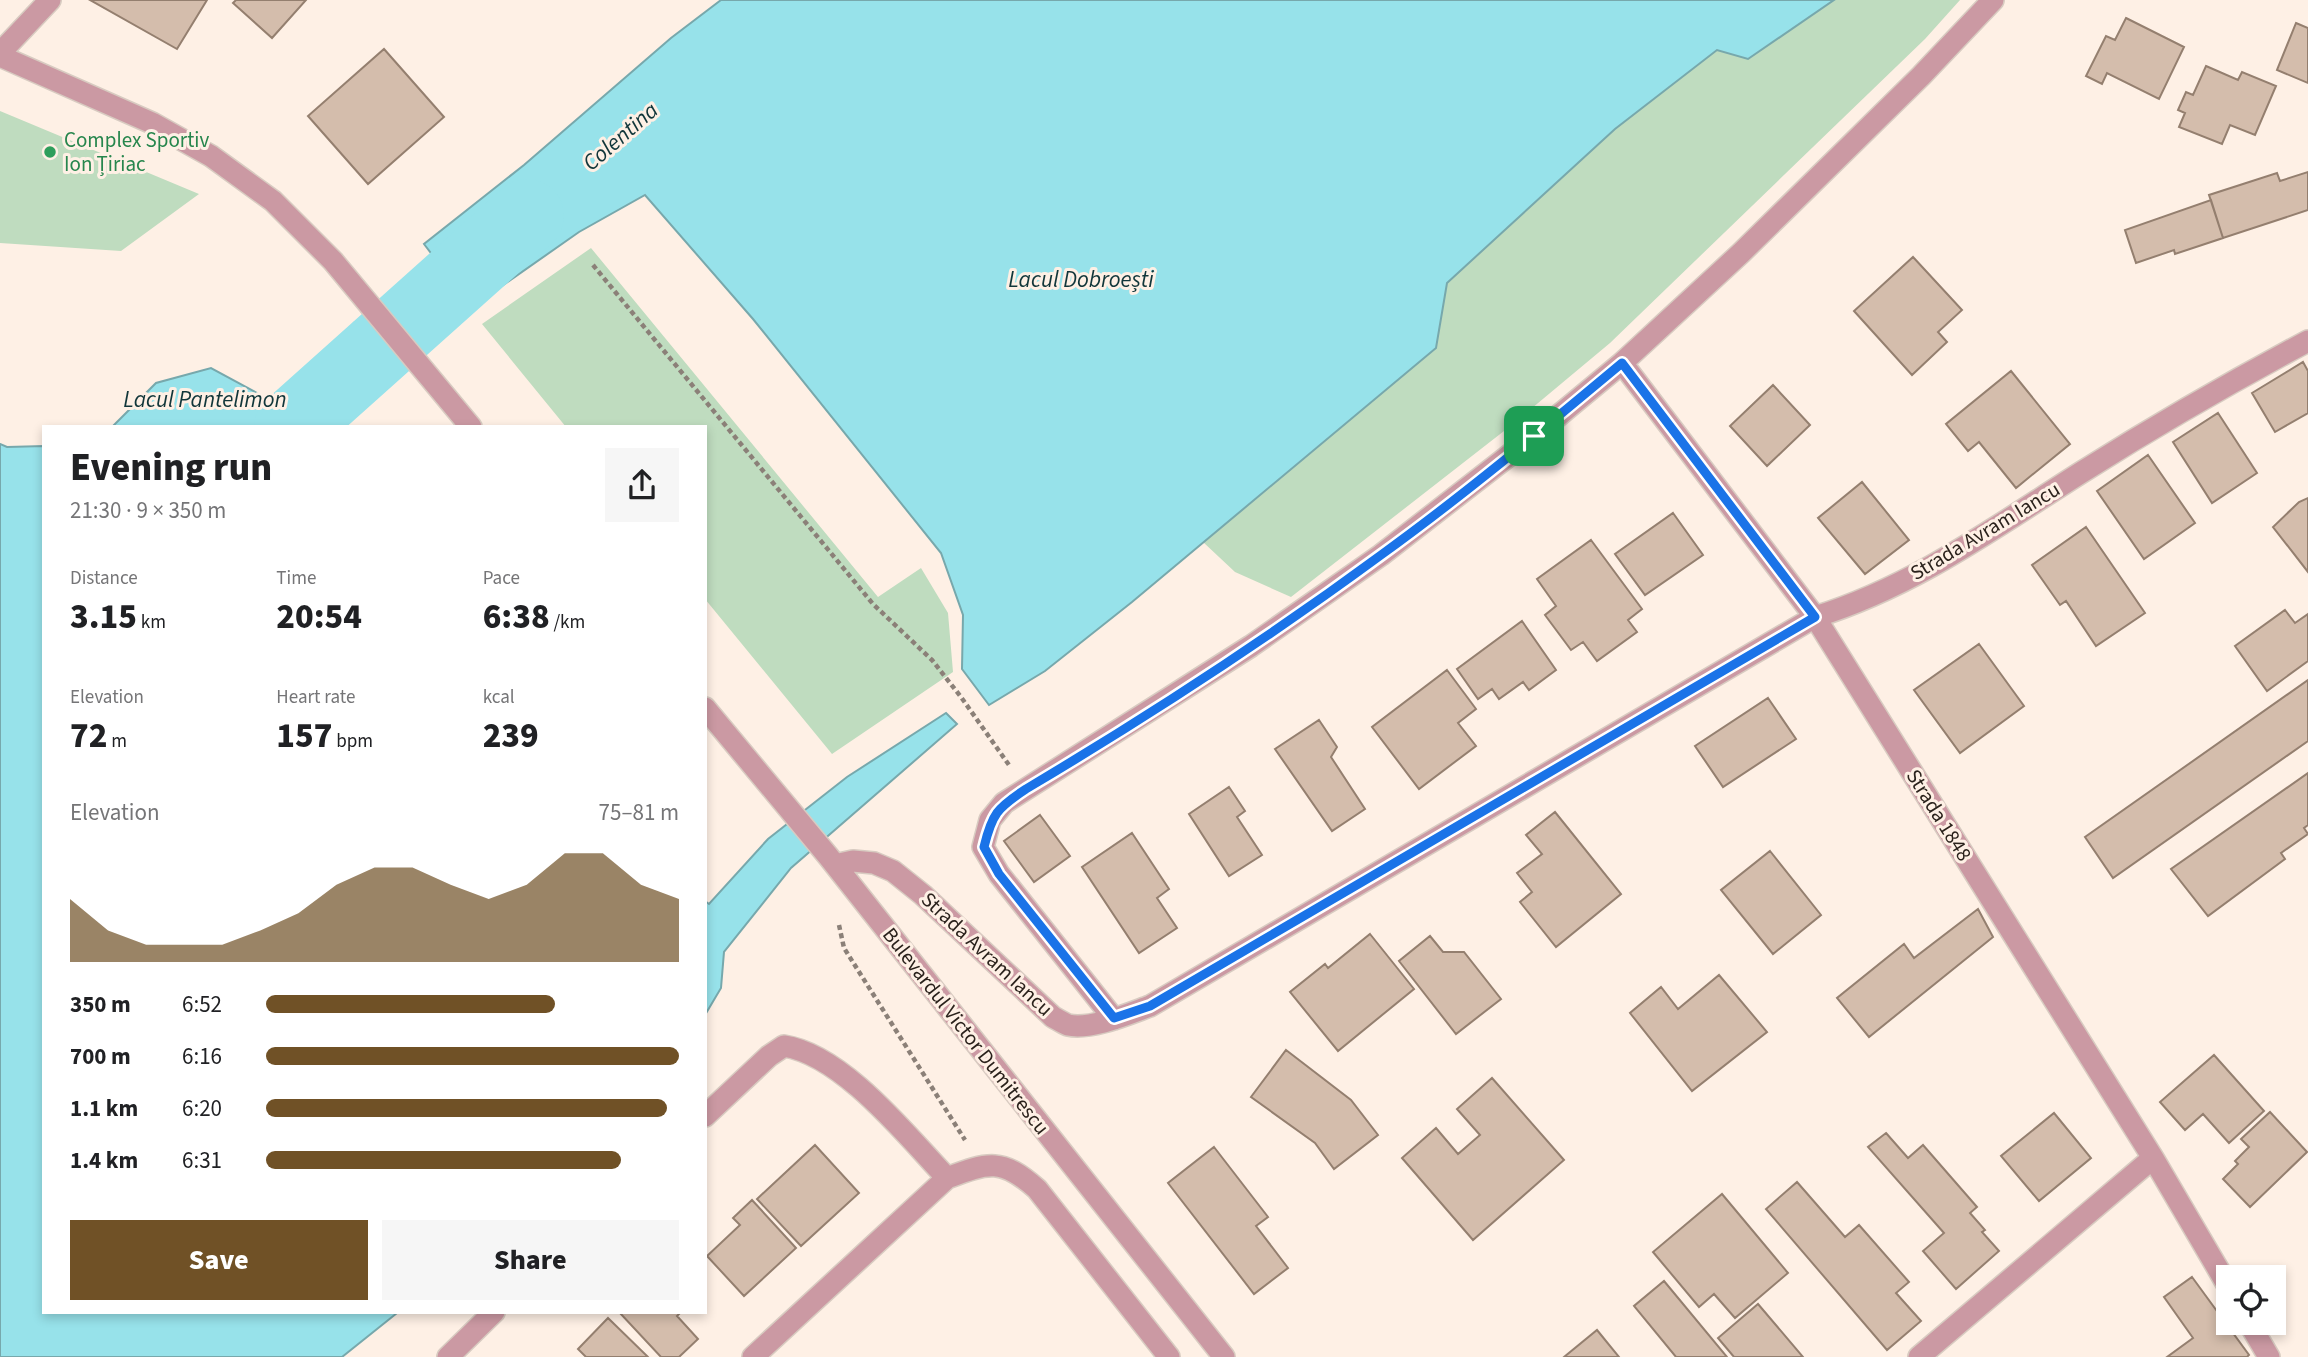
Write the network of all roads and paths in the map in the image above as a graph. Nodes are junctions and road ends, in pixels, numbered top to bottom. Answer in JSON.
{"nodes":[{"id":1,"x":50,"y":0,"type":"edge"},
{"id":2,"x":1993,"y":0,"type":"edge"},
{"id":3,"x":0,"y":55,"type":"edge"},
{"id":4,"x":593,"y":265,"type":"dead end"},
{"id":5,"x":2308,"y":341,"type":"edge"},
{"id":6,"x":1622,"y":363,"type":"junction"},
{"id":7,"x":469,"y":425,"type":"edge"},
{"id":8,"x":1815,"y":617,"type":"junction"},
{"id":9,"x":707,"y":710,"type":"edge"},
{"id":10,"x":1026,"y":789,"type":"junction"},
{"id":11,"x":831,"y":860,"type":"junction"},
{"id":12,"x":837,"y":916,"type":"dead end"},
{"id":13,"x":1114,"y":1018,"type":"junction"},
{"id":14,"x":707,"y":1114,"type":"edge"},
{"id":15,"x":2153,"y":1158,"type":"junction"},
{"id":16,"x":980,"y":1165,"type":"junction"},
{"id":17,"x":947,"y":1178,"type":"junction"},
{"id":18,"x":2216,"y":1266,"type":"edge"},
{"id":19,"x":493,"y":1314,"type":"edge"},
{"id":20,"x":2256,"y":1335,"type":"edge"},
{"id":21,"x":449,"y":1357,"type":"edge"},
{"id":22,"x":753,"y":1357,"type":"edge"},
{"id":23,"x":1169,"y":1357,"type":"edge"},
{"id":24,"x":1224,"y":1357,"type":"edge"},
{"id":25,"x":1919,"y":1357,"type":"edge"},
{"id":26,"x":2269,"y":1357,"type":"edge"}],
"edges":[{"from":1,"to":3,"type":"street"},
{"from":2,"to":6,"type":"street"},
{"from":3,"to":7,"type":"street"},
{"from":4,"to":10,"type":"path"},
{"from":5,"to":8,"type":"street","name":"Strada Avram Iancu"},
{"from":6,"to":8,"type":"street","name":"Strada 1848"},
{"from":6,"to":10,"type":"street"},
{"from":8,"to":13,"type":"street","name":"Strada Avram Iancu"},
{"from":8,"to":15,"type":"street","name":"Strada 1848"},
{"from":9,"to":11,"type":"street","name":"Bulevardul Victor Dumitrescu"},
{"from":10,"to":13,"type":"street"},
{"from":11,"to":13,"type":"street","name":"Strada Avram Iancu"},
{"from":11,"to":24,"type":"street","name":"Bulevardul Victor Dumitrescu"},
{"from":12,"to":16,"type":"path"},
{"from":14,"to":17,"type":"street"},
{"from":15,"to":18,"type":"street","name":"Strada 1848"},
{"from":15,"to":25,"type":"street"},
{"from":16,"to":17,"type":"street"},
{"from":16,"to":23,"type":"street"},
{"from":17,"to":22,"type":"street"},
{"from":19,"to":21,"type":"street"},
{"from":20,"to":26,"type":"street"}]}
